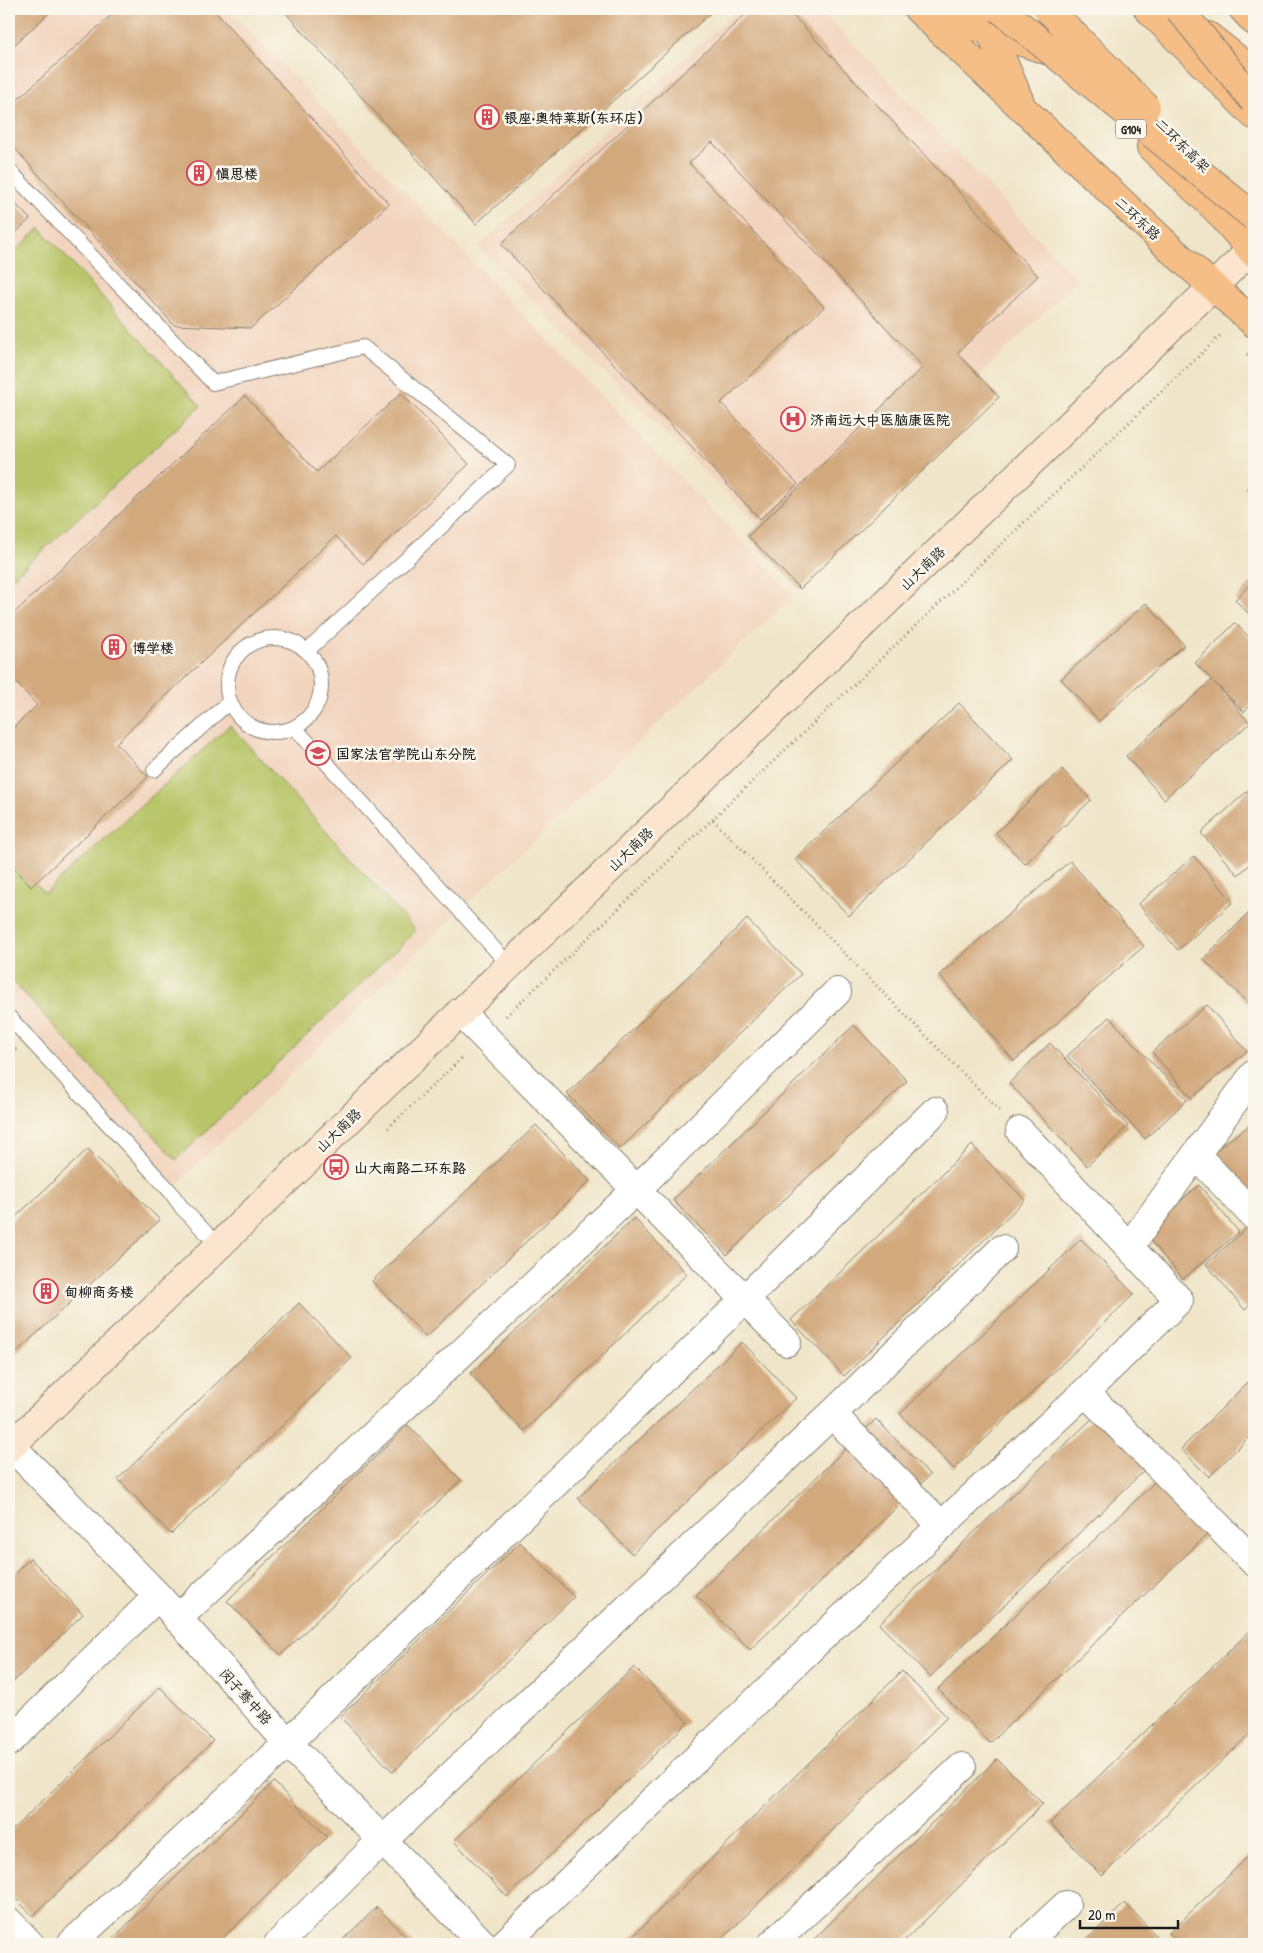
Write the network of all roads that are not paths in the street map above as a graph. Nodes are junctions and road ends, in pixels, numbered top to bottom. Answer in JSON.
{"nodes":[{"id":1,"x":918,"y":9,"type":"edge"},
{"id":2,"x":922,"y":9,"type":"edge"},
{"id":3,"x":1010,"y":9,"type":"edge"},
{"id":4,"x":1048,"y":9,"type":"edge"},
{"id":5,"x":1148,"y":9,"type":"edge"},
{"id":6,"x":1173,"y":9,"type":"edge"},
{"id":7,"x":1179,"y":9,"type":"edge"},
{"id":8,"x":1243,"y":9,"type":"edge"},
{"id":9,"x":991,"y":17,"type":"edge"},
{"id":10,"x":1254,"y":21,"type":"edge"},
{"id":11,"x":1049,"y":51,"type":"junction"},
{"id":12,"x":1254,"y":72,"type":"edge"},
{"id":13,"x":1254,"y":101,"type":"edge"},
{"id":14,"x":1024,"y":111,"type":"junction"},
{"id":15,"x":1254,"y":115,"type":"edge"},
{"id":16,"x":9,"y":170,"type":"edge"},
{"id":17,"x":1254,"y":217,"type":"edge"},
{"id":18,"x":1254,"y":250,"type":"edge"},
{"id":19,"x":1213,"y":287,"type":"junction"},
{"id":20,"x":1253,"y":322,"type":"edge"},
{"id":21,"x":307,"y":651,"type":"junction"},
{"id":22,"x":229,"y":702,"type":"junction"},
{"id":23,"x":295,"y":728,"type":"junction"},
{"id":24,"x":154,"y":770,"type":"dead end"},
{"id":25,"x":509,"y":965,"type":"junction"},
{"id":26,"x":837,"y":992,"type":"dead end"},
{"id":27,"x":460,"y":1012,"type":"junction"},
{"id":28,"x":9,"y":1017,"type":"edge"},
{"id":29,"x":1254,"y":1074,"type":"edge"},
{"id":30,"x":935,"y":1111,"type":"dead end"},
{"id":31,"x":1020,"y":1131,"type":"road end"},
{"id":32,"x":1196,"y":1155,"type":"junction"},
{"id":33,"x":636,"y":1190,"type":"junction"},
{"id":34,"x":1254,"y":1216,"type":"edge"},
{"id":35,"x":218,"y":1245,"type":"junction"},
{"id":36,"x":1129,"y":1247,"type":"junction"},
{"id":37,"x":1002,"y":1249,"type":"dead end"},
{"id":38,"x":744,"y":1300,"type":"junction"},
{"id":39,"x":787,"y":1342,"type":"dead end"},
{"id":40,"x":1085,"y":1392,"type":"junction"},
{"id":41,"x":832,"y":1414,"type":"junction"},
{"id":42,"x":10,"y":1447,"type":"edge"},
{"id":43,"x":942,"y":1526,"type":"junction"},
{"id":44,"x":1254,"y":1562,"type":"edge"},
{"id":45,"x":158,"y":1596,"type":"junction"},
{"id":46,"x":177,"y":1618,"type":"junction"},
{"id":47,"x":9,"y":1742,"type":"edge"},
{"id":48,"x":288,"y":1743,"type":"junction"},
{"id":49,"x":962,"y":1767,"type":"dead end"},
{"id":50,"x":378,"y":1845,"type":"junction"},
{"id":51,"x":1066,"y":1905,"type":"dead end"},
{"id":52,"x":9,"y":1922,"type":"edge"},
{"id":53,"x":30,"y":1944,"type":"edge"},
{"id":54,"x":71,"y":1944,"type":"edge"},
{"id":55,"x":278,"y":1944,"type":"edge"},
{"id":56,"x":483,"y":1944,"type":"edge"},
{"id":57,"x":504,"y":1944,"type":"edge"},
{"id":58,"x":772,"y":1944,"type":"edge"},
{"id":59,"x":1024,"y":1944,"type":"edge"}],
"edges":[{"from":1,"to":14,"type":"highway","name":"二环东路"},
{"from":2,"to":9,"type":"highway"},
{"from":3,"to":11,"type":"highway","number":"G104"},
{"from":4,"to":17,"type":"highway","name":"二环东高架","bridge":true},
{"from":5,"to":15,"type":"highway"},
{"from":6,"to":12,"type":"highway"},
{"from":7,"to":13,"type":"highway","bridge":true},
{"from":8,"to":10,"type":"highway"},
{"from":9,"to":11,"type":"highway"},
{"from":9,"to":14,"type":"highway","name":"二环东路"},
{"from":9,"to":17,"type":"highway","bridge":true},
{"from":11,"to":18,"type":"highway","number":"G104"},
{"from":14,"to":19,"type":"highway","name":"二环东路"},
{"from":16,"to":21,"type":"lane"},
{"from":18,"to":19,"type":"main road","name":"山大南路"},
{"from":19,"to":20,"type":"highway","name":"二环东路"},
{"from":19,"to":25,"type":"main road","name":"山大南路"},
{"from":21,"to":22,"type":"lane"},
{"from":21,"to":23,"type":"lane"},
{"from":22,"to":23,"type":"lane"},
{"from":22,"to":24,"type":"lane"},
{"from":23,"to":25,"type":"lane"},
{"from":25,"to":27,"type":"main road","name":"山大南路"},
{"from":26,"to":33,"type":"street"},
{"from":27,"to":33,"type":"street"},
{"from":27,"to":35,"type":"main road","name":"山大南路"},
{"from":28,"to":35,"type":"lane"},
{"from":29,"to":32,"type":"street"},
{"from":30,"to":38,"type":"street"},
{"from":31,"to":36,"type":"street"},
{"from":32,"to":34,"type":"street"},
{"from":32,"to":36,"type":"street"},
{"from":33,"to":38,"type":"street"},
{"from":33,"to":46,"type":"street"},
{"from":35,"to":42,"type":"main road","name":"山大南路"},
{"from":36,"to":40,"type":"street"},
{"from":37,"to":41,"type":"street"},
{"from":38,"to":39,"type":"street"},
{"from":38,"to":48,"type":"street"},
{"from":40,"to":43,"type":"street"},
{"from":40,"to":44,"type":"street"},
{"from":41,"to":43,"type":"street"},
{"from":41,"to":50,"type":"street"},
{"from":42,"to":45,"type":"street","name":"闵子骞中路"},
{"from":43,"to":57,"type":"street"},
{"from":45,"to":46,"type":"street","name":"闵子骞中路"},
{"from":45,"to":47,"type":"street"},
{"from":46,"to":48,"type":"street","name":"闵子骞中路"},
{"from":48,"to":50,"type":"street","name":"闵子骞中路"},
{"from":48,"to":54,"type":"street"},
{"from":49,"to":58,"type":"street"},
{"from":50,"to":55,"type":"street"},
{"from":50,"to":56,"type":"street","name":"闵子骞中路"},
{"from":51,"to":59,"type":"street"},
{"from":52,"to":53,"type":"street"}]}
